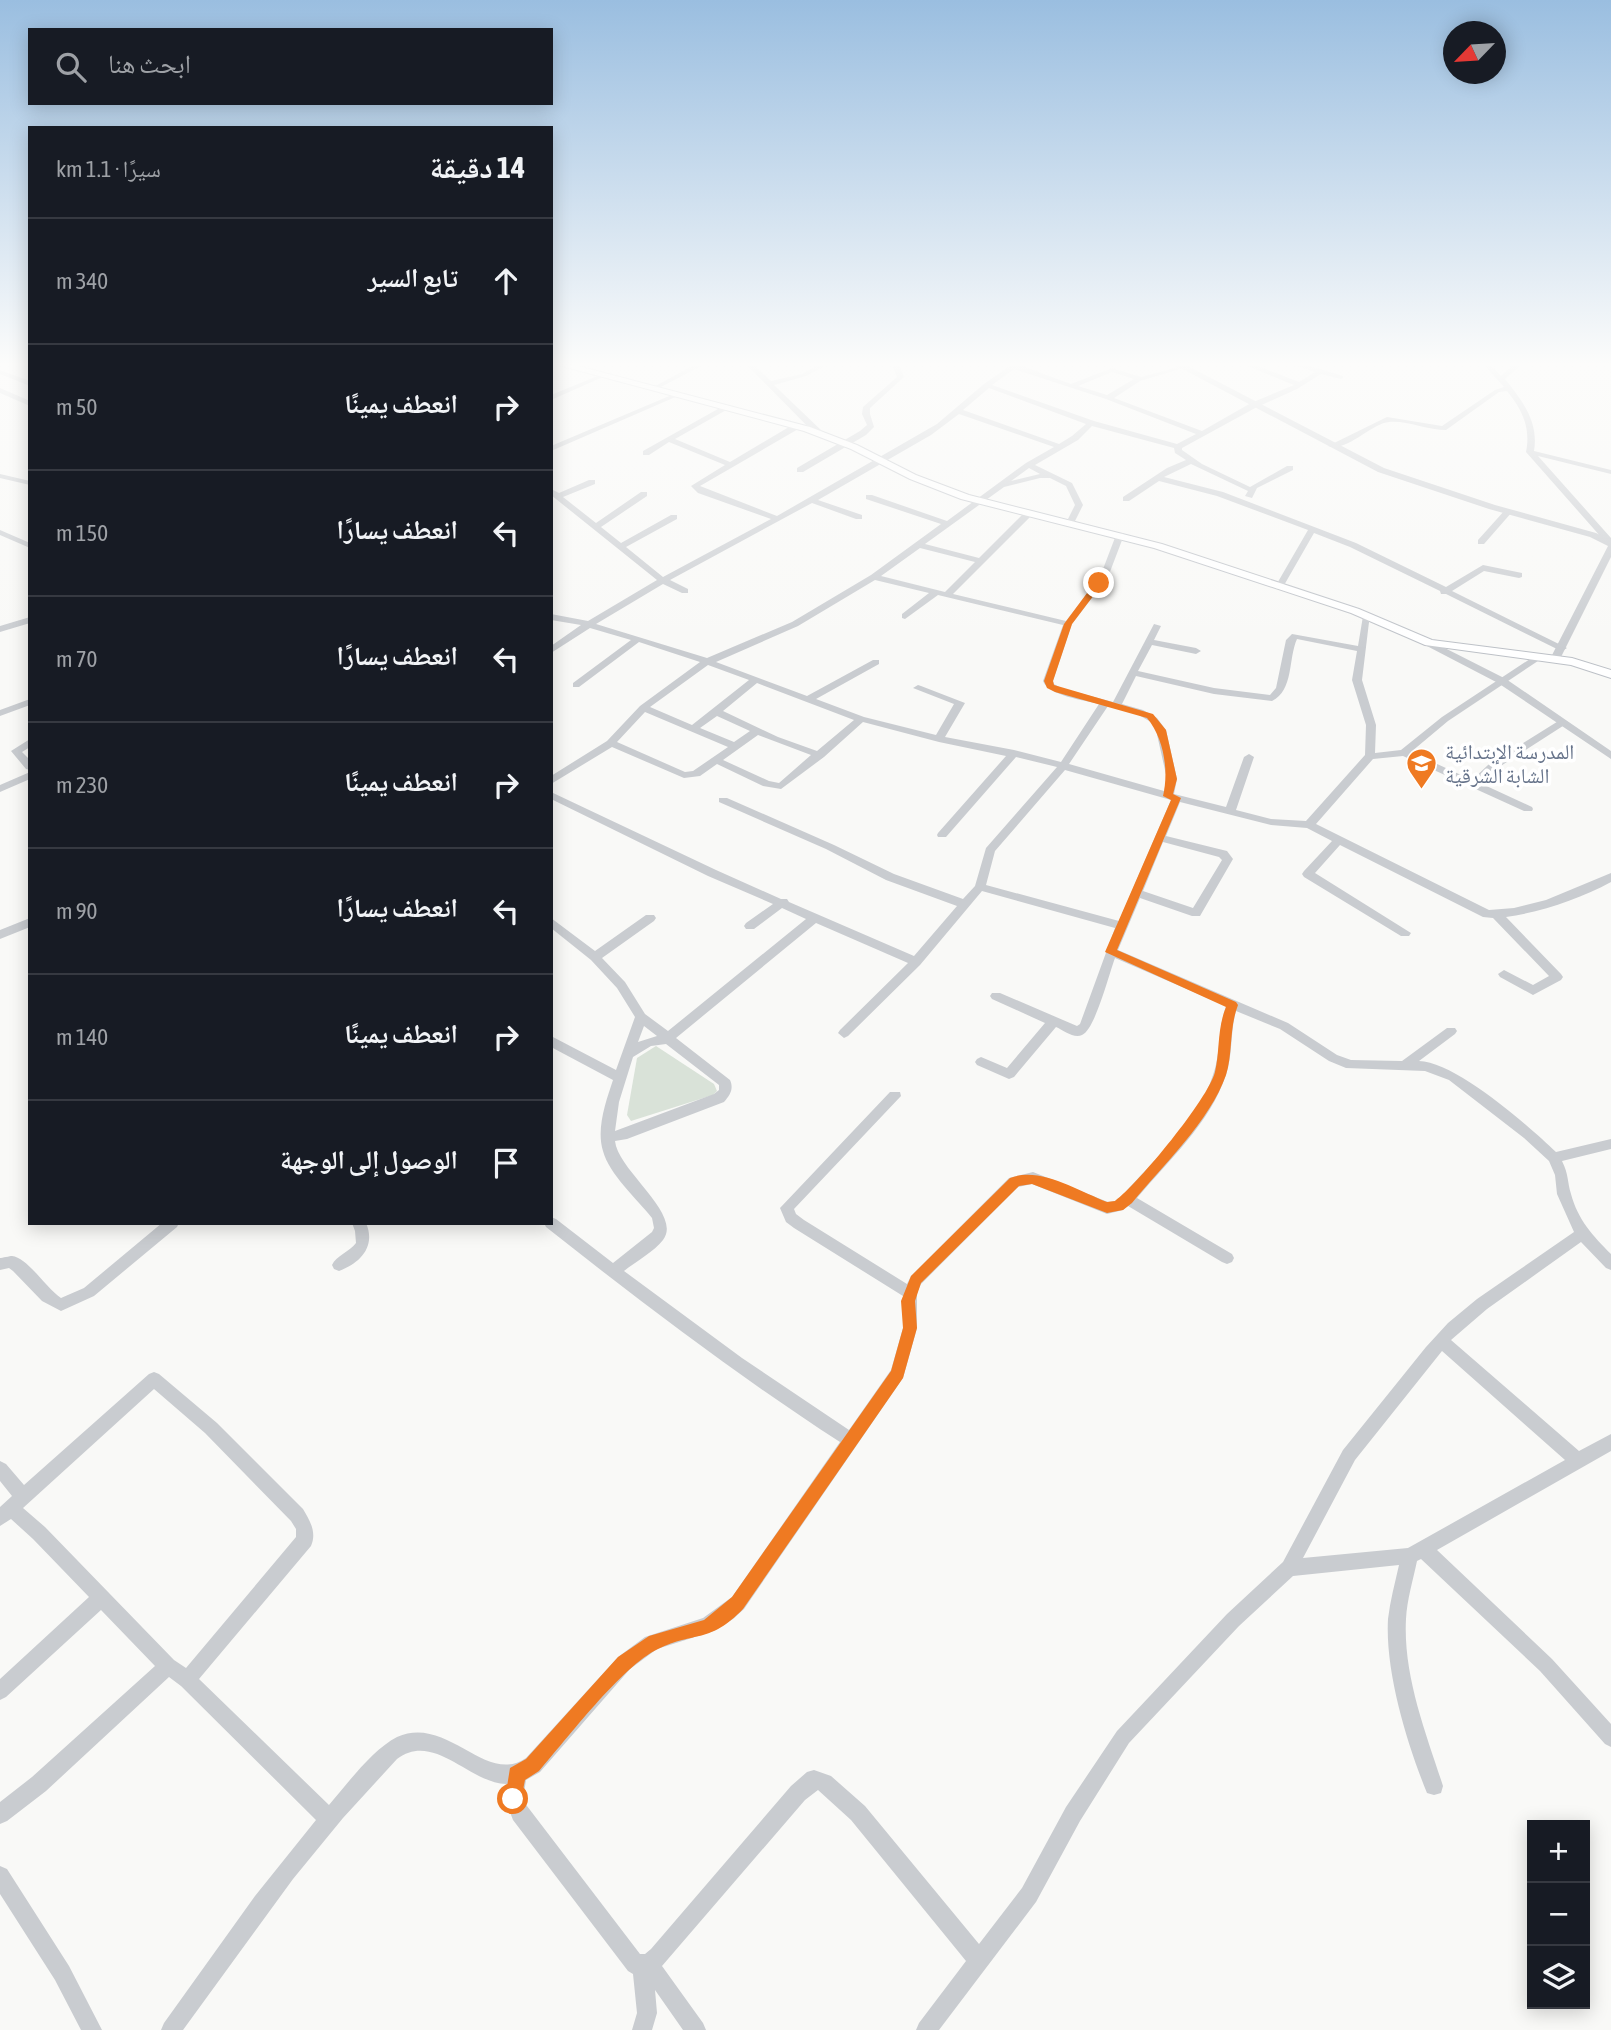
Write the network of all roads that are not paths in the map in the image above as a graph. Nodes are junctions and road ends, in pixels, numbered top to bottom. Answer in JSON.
{"nodes":[{"id":1,"x":719,"y":460,"type":"edge"},
{"id":2,"x":741,"y":460,"type":"edge"},
{"id":3,"x":817,"y":460,"type":"edge"},
{"id":4,"x":880,"y":460,"type":"joint"},
{"id":5,"x":1038,"y":460,"type":"edge"},
{"id":6,"x":1361,"y":460,"type":"edge"},
{"id":7,"x":1537,"y":460,"type":"edge"},
{"id":8,"x":1561,"y":460,"type":"edge"},
{"id":9,"x":1190,"y":461,"type":"joint"},
{"id":10,"x":732,"y":465,"type":"junction"},
{"id":11,"x":1030,"y":465,"type":"junction"},
{"id":12,"x":1290,"y":468,"type":"dead end"},
{"id":13,"x":800,"y":470,"type":"dead end"},
{"id":14,"x":1611,"y":472,"type":"edge"},
{"id":15,"x":0,"y":476,"type":"edge"},
{"id":16,"x":1058,"y":478,"type":"junction"},
{"id":17,"x":1158,"y":478,"type":"junction"},
{"id":18,"x":592,"y":482,"type":"dead end"},
{"id":19,"x":28,"y":483,"type":"edge"},
{"id":20,"x":999,"y":487,"type":"junction"},
{"id":21,"x":1251,"y":490,"type":"junction"},
{"id":22,"x":555,"y":494,"type":"edge"},
{"id":23,"x":644,"y":495,"type":"dead end"},
{"id":24,"x":869,"y":497,"type":"dead end"},
{"id":25,"x":1126,"y":499,"type":"dead end"},
{"id":26,"x":811,"y":500,"type":"junction"},
{"id":27,"x":979,"y":501,"type":"junction"},
{"id":28,"x":1248,"y":503,"type":"junction"},
{"id":29,"x":1508,"y":512,"type":"junction"},
{"id":30,"x":1028,"y":514,"type":"junction"},
{"id":31,"x":674,"y":517,"type":"dead end"},
{"id":32,"x":859,"y":517,"type":"dead end"},
{"id":33,"x":777,"y":519,"type":"junction"},
{"id":34,"x":1070,"y":523,"type":"junction"},
{"id":35,"x":948,"y":524,"type":"junction"},
{"id":36,"x":596,"y":527,"type":"junction"},
{"id":37,"x":1311,"y":530,"type":"junction"},
{"id":38,"x":0,"y":532,"type":"edge"},
{"id":39,"x":1119,"y":535,"type":"junction"},
{"id":40,"x":1481,"y":542,"type":"dead end"},
{"id":41,"x":28,"y":545,"type":"edge"},
{"id":42,"x":920,"y":545,"type":"junction"},
{"id":43,"x":1611,"y":545,"type":"edge"},
{"id":44,"x":621,"y":547,"type":"junction"},
{"id":45,"x":979,"y":561,"type":"junction"},
{"id":46,"x":1519,"y":575,"type":"dead end"},
{"id":47,"x":874,"y":577,"type":"junction"},
{"id":48,"x":662,"y":580,"type":"junction"},
{"id":49,"x":1279,"y":587,"type":"junction"},
{"id":50,"x":685,"y":591,"type":"dead end"},
{"id":51,"x":936,"y":592,"type":"junction"},
{"id":52,"x":1444,"y":592,"type":"junction"},
{"id":53,"x":948,"y":594,"type":"junction"},
{"id":54,"x":905,"y":616,"type":"dead end"},
{"id":55,"x":1367,"y":616,"type":"junction"},
{"id":56,"x":553,"y":617,"type":"edge"},
{"id":57,"x":28,"y":620,"type":"edge"},
{"id":58,"x":588,"y":624,"type":"junction"},
{"id":59,"x":1068,"y":624,"type":"junction"},
{"id":60,"x":2,"y":626,"type":"edge"},
{"id":61,"x":1157,"y":626,"type":"dead end"},
{"id":62,"x":636,"y":639,"type":"junction"},
{"id":63,"x":1149,"y":642,"type":"junction"},
{"id":64,"x":1429,"y":643,"type":"junction"},
{"id":65,"x":553,"y":649,"type":"edge"},
{"id":66,"x":1360,"y":649,"type":"junction"},
{"id":67,"x":1196,"y":650,"type":"dead end"},
{"id":68,"x":1559,"y":654,"type":"junction"},
{"id":69,"x":1539,"y":657,"type":"junction"},
{"id":70,"x":707,"y":662,"type":"junction"},
{"id":71,"x":876,"y":662,"type":"dead end"},
{"id":72,"x":1133,"y":673,"type":"junction"},
{"id":73,"x":1611,"y":674,"type":"edge"},
{"id":74,"x":755,"y":680,"type":"junction"},
{"id":75,"x":1502,"y":681,"type":"junction"},
{"id":76,"x":576,"y":685,"type":"dead end"},
{"id":77,"x":918,"y":688,"type":"dead end"},
{"id":78,"x":806,"y":700,"type":"junction"},
{"id":79,"x":28,"y":703,"type":"edge"},
{"id":80,"x":1110,"y":705,"type":"junction"},
{"id":81,"x":643,"y":708,"type":"junction"},
{"id":82,"x":716,"y":712,"type":"junction"},
{"id":83,"x":0,"y":713,"type":"edge"},
{"id":84,"x":861,"y":719,"type":"junction"},
{"id":85,"x":1563,"y":722,"type":"junction"},
{"id":86,"x":694,"y":728,"type":"junction"},
{"id":87,"x":757,"y":731,"type":"junction"},
{"id":88,"x":939,"y":739,"type":"junction"},
{"id":89,"x":28,"y":743,"type":"edge"},
{"id":90,"x":611,"y":743,"type":"junction"},
{"id":91,"x":737,"y":747,"type":"junction"},
{"id":92,"x":1014,"y":753,"type":"junction"},
{"id":93,"x":1404,"y":753,"type":"junction"},
{"id":94,"x":820,"y":755,"type":"junction"},
{"id":95,"x":1370,"y":756,"type":"junction"},
{"id":96,"x":1611,"y":756,"type":"edge"},
{"id":97,"x":1249,"y":757,"type":"dead end"},
{"id":98,"x":716,"y":760,"type":"junction"},
{"id":99,"x":28,"y":765,"type":"edge"},
{"id":100,"x":1063,"y":765,"type":"junction"},
{"id":101,"x":28,"y":776,"type":"edge"},
{"id":102,"x":553,"y":780,"type":"edge"},
{"id":103,"x":1474,"y":783,"type":"junction"},
{"id":104,"x":0,"y":789,"type":"edge"},
{"id":105,"x":553,"y":796,"type":"edge"},
{"id":106,"x":1172,"y":797,"type":"junction"},
{"id":107,"x":723,"y":800,"type":"dead end"},
{"id":108,"x":1528,"y":809,"type":"dead end"},
{"id":109,"x":1230,"y":811,"type":"junction"},
{"id":110,"x":1309,"y":825,"type":"junction"},
{"id":111,"x":942,"y":835,"type":"dead end"},
{"id":112,"x":1160,"y":838,"type":"junction"},
{"id":113,"x":1339,"y":840,"type":"junction"},
{"id":114,"x":1611,"y":877,"type":"edge"},
{"id":115,"x":980,"y":887,"type":"junction"},
{"id":116,"x":1137,"y":893,"type":"junction"},
{"id":117,"x":783,"y":902,"type":"junction"},
{"id":118,"x":964,"y":904,"type":"junction"},
{"id":119,"x":1497,"y":915,"type":"junction"},
{"id":120,"x":650,"y":918,"type":"dead end"},
{"id":121,"x":814,"y":918,"type":"junction"},
{"id":122,"x":28,"y":923,"type":"edge"},
{"id":123,"x":553,"y":924,"type":"edge"},
{"id":124,"x":750,"y":926,"type":"dead end"},
{"id":125,"x":1122,"y":926,"type":"junction"},
{"id":126,"x":1405,"y":933,"type":"dead end"},
{"id":127,"x":0,"y":935,"type":"edge"},
{"id":128,"x":1111,"y":952,"type":"junction"},
{"id":129,"x":595,"y":957,"type":"junction"},
{"id":130,"x":916,"y":962,"type":"junction"},
{"id":131,"x":1504,"y":974,"type":"dead end"},
{"id":132,"x":996,"y":996,"type":"dead end"},
{"id":133,"x":1232,"y":1005,"type":"junction"},
{"id":134,"x":640,"y":1017,"type":"junction"},
{"id":135,"x":1052,"y":1022,"type":"junction"},
{"id":136,"x":1451,"y":1031,"type":"dead end"},
{"id":137,"x":844,"y":1033,"type":"dead end"},
{"id":138,"x":667,"y":1039,"type":"junction"},
{"id":139,"x":553,"y":1042,"type":"edge"},
{"id":140,"x":628,"y":1055,"type":"junction"},
{"id":141,"x":981,"y":1062,"type":"dead end"},
{"id":142,"x":1405,"y":1065,"type":"junction"},
{"id":143,"x":620,"y":1078,"type":"junction"},
{"id":144,"x":895,"y":1096,"type":"dead end"},
{"id":145,"x":608,"y":1137,"type":"junction"},
{"id":146,"x":1611,"y":1144,"type":"edge"},
{"id":147,"x":1554,"y":1158,"type":"junction"},
{"id":148,"x":1128,"y":1199,"type":"junction"},
{"id":149,"x":170,"y":1225,"type":"edge"},
{"id":150,"x":360,"y":1225,"type":"edge"},
{"id":151,"x":553,"y":1225,"type":"edge"},
{"id":152,"x":1582,"y":1234,"type":"junction"},
{"id":153,"x":1227,"y":1258,"type":"dead end"},
{"id":154,"x":0,"y":1264,"type":"edge"},
{"id":155,"x":1611,"y":1264,"type":"edge"},
{"id":156,"x":339,"y":1265,"type":"dead end"},
{"id":157,"x":613,"y":1271,"type":"junction"},
{"id":158,"x":910,"y":1293,"type":"junction"},
{"id":159,"x":1441,"y":1341,"type":"junction"},
{"id":160,"x":852,"y":1441,"type":"junction"},
{"id":161,"x":1611,"y":1442,"type":"edge"},
{"id":162,"x":1577,"y":1460,"type":"junction"},
{"id":163,"x":0,"y":1469,"type":"edge"},
{"id":164,"x":12,"y":1508,"type":"edge"},
{"id":165,"x":1416,"y":1552,"type":"junction"},
{"id":166,"x":1289,"y":1568,"type":"junction"},
{"id":167,"x":101,"y":1598,"type":"junction"},
{"id":168,"x":168,"y":1666,"type":"junction"},
{"id":169,"x":187,"y":1680,"type":"junction"},
{"id":170,"x":0,"y":1691,"type":"edge"},
{"id":171,"x":1611,"y":1738,"type":"edge"},
{"id":172,"x":517,"y":1774,"type":"junction"},
{"id":173,"x":1434,"y":1786,"type":"dead end"},
{"id":174,"x":0,"y":1814,"type":"edge"},
{"id":175,"x":328,"y":1819,"type":"junction"},
{"id":176,"x":0,"y":1875,"type":"edge"},
{"id":177,"x":978,"y":1959,"type":"junction"},
{"id":178,"x":646,"y":1965,"type":"junction"},
{"id":179,"x":92,"y":2030,"type":"edge"},
{"id":180,"x":171,"y":2030,"type":"edge"},
{"id":181,"x":642,"y":2030,"type":"edge"},
{"id":182,"x":696,"y":2030,"type":"edge"},
{"id":183,"x":926,"y":2030,"type":"edge"}],
"edges":[{"from":1,"to":10,"type":"street"},
{"from":2,"to":10,"type":"street"},
{"from":3,"to":13,"type":"street"},
{"from":4,"to":26,"type":"street"},
{"from":4,"to":27,"type":"main road"},
{"from":5,"to":11,"type":"street"},
{"from":6,"to":29,"type":"street"},
{"from":7,"to":43,"type":"street"},
{"from":8,"to":14,"type":"street"},
{"from":9,"to":17,"type":"street"},
{"from":9,"to":21,"type":"street"},
{"from":10,"to":33,"type":"street"},
{"from":11,"to":16,"type":"street"},
{"from":11,"to":20,"type":"street"},
{"from":12,"to":21,"type":"street"},
{"from":15,"to":19,"type":"street"},
{"from":16,"to":20,"type":"street"},
{"from":16,"to":34,"type":"street"},
{"from":17,"to":25,"type":"street"},
{"from":17,"to":28,"type":"street"},
{"from":18,"to":22,"type":"street"},
{"from":20,"to":27,"type":"street"},
{"from":21,"to":28,"type":"street"},
{"from":22,"to":36,"type":"street"},
{"from":23,"to":36,"type":"street"},
{"from":24,"to":35,"type":"street"},
{"from":26,"to":32,"type":"street"},
{"from":26,"to":33,"type":"street"},
{"from":27,"to":30,"type":"main road"},
{"from":27,"to":35,"type":"street"},
{"from":28,"to":37,"type":"street"},
{"from":29,"to":40,"type":"street"},
{"from":29,"to":43,"type":"street"},
{"from":30,"to":34,"type":"main road"},
{"from":30,"to":45,"type":"street"},
{"from":31,"to":44,"type":"street"},
{"from":33,"to":48,"type":"street"},
{"from":34,"to":39,"type":"main road"},
{"from":35,"to":42,"type":"street"},
{"from":36,"to":44,"type":"street"},
{"from":37,"to":49,"type":"street"},
{"from":37,"to":52,"type":"street"},
{"from":38,"to":41,"type":"street"},
{"from":39,"to":49,"type":"main road"},
{"from":39,"to":59,"type":"street"},
{"from":42,"to":45,"type":"street"},
{"from":42,"to":47,"type":"street"},
{"from":43,"to":68,"type":"street"},
{"from":44,"to":48,"type":"street"},
{"from":45,"to":53,"type":"street"},
{"from":46,"to":52,"type":"street"},
{"from":47,"to":51,"type":"street"},
{"from":47,"to":70,"type":"street"},
{"from":48,"to":50,"type":"street"},
{"from":48,"to":58,"type":"street"},
{"from":49,"to":55,"type":"main road"},
{"from":51,"to":53,"type":"street"},
{"from":51,"to":54,"type":"street"},
{"from":52,"to":68,"type":"street"},
{"from":53,"to":59,"type":"street"},
{"from":55,"to":64,"type":"main road"},
{"from":55,"to":66,"type":"street"},
{"from":56,"to":58,"type":"street"},
{"from":57,"to":60,"type":"street"},
{"from":58,"to":62,"type":"street"},
{"from":58,"to":65,"type":"street"},
{"from":59,"to":80,"type":"street"},
{"from":61,"to":63,"type":"street"},
{"from":62,"to":70,"type":"street"},
{"from":62,"to":76,"type":"street"},
{"from":63,"to":67,"type":"street"},
{"from":63,"to":72,"type":"street"},
{"from":64,"to":69,"type":"main road"},
{"from":64,"to":75,"type":"street"},
{"from":66,"to":72,"type":"street"},
{"from":66,"to":95,"type":"street"},
{"from":68,"to":69,"type":"main road"},
{"from":68,"to":73,"type":"main road"},
{"from":69,"to":75,"type":"street"},
{"from":70,"to":74,"type":"street"},
{"from":70,"to":81,"type":"street"},
{"from":71,"to":78,"type":"street"},
{"from":72,"to":80,"type":"street"},
{"from":74,"to":78,"type":"street"},
{"from":74,"to":82,"type":"street"},
{"from":75,"to":85,"type":"street"},
{"from":75,"to":93,"type":"street"},
{"from":77,"to":88,"type":"street"},
{"from":78,"to":84,"type":"street"},
{"from":79,"to":83,"type":"street"},
{"from":80,"to":100,"type":"street"},
{"from":80,"to":106,"type":"street"},
{"from":81,"to":86,"type":"street"},
{"from":81,"to":90,"type":"street"},
{"from":82,"to":86,"type":"street"},
{"from":82,"to":87,"type":"street"},
{"from":84,"to":88,"type":"street"},
{"from":84,"to":94,"type":"street"},
{"from":85,"to":96,"type":"street"},
{"from":85,"to":103,"type":"street"},
{"from":86,"to":91,"type":"street"},
{"from":87,"to":91,"type":"street"},
{"from":87,"to":94,"type":"street"},
{"from":88,"to":92,"type":"street"},
{"from":89,"to":99,"type":"street"},
{"from":90,"to":98,"type":"street"},
{"from":90,"to":102,"type":"street"},
{"from":91,"to":98,"type":"street"},
{"from":92,"to":100,"type":"street"},
{"from":92,"to":111,"type":"street"},
{"from":93,"to":95,"type":"street"},
{"from":93,"to":103,"type":"street"},
{"from":94,"to":98,"type":"street"},
{"from":95,"to":110,"type":"street"},
{"from":97,"to":109,"type":"street"},
{"from":100,"to":106,"type":"street"},
{"from":100,"to":115,"type":"street"},
{"from":101,"to":104,"type":"street"},
{"from":103,"to":108,"type":"street"},
{"from":105,"to":117,"type":"street"},
{"from":106,"to":109,"type":"street"},
{"from":106,"to":112,"type":"street"},
{"from":107,"to":118,"type":"street"},
{"from":109,"to":110,"type":"street"},
{"from":110,"to":113,"type":"street"},
{"from":112,"to":116,"type":"street"},
{"from":112,"to":116,"type":"street"},
{"from":113,"to":119,"type":"street"},
{"from":113,"to":126,"type":"street"},
{"from":114,"to":119,"type":"street"},
{"from":115,"to":118,"type":"street"},
{"from":115,"to":125,"type":"street"},
{"from":116,"to":125,"type":"street"},
{"from":117,"to":121,"type":"street"},
{"from":117,"to":124,"type":"street"},
{"from":118,"to":130,"type":"street"},
{"from":119,"to":131,"type":"street"},
{"from":120,"to":129,"type":"street"},
{"from":121,"to":130,"type":"street"},
{"from":121,"to":138,"type":"street"},
{"from":122,"to":127,"type":"street"},
{"from":123,"to":129,"type":"street"},
{"from":125,"to":128,"type":"street"},
{"from":128,"to":133,"type":"street"},
{"from":128,"to":135,"type":"street"},
{"from":129,"to":134,"type":"street"},
{"from":130,"to":137,"type":"street"},
{"from":132,"to":135,"type":"street"},
{"from":133,"to":142,"type":"street"},
{"from":133,"to":148,"type":"street"},
{"from":134,"to":138,"type":"street"},
{"from":134,"to":140,"type":"street"},
{"from":135,"to":141,"type":"street"},
{"from":136,"to":142,"type":"street"},
{"from":138,"to":140,"type":"street"},
{"from":138,"to":145,"type":"street"},
{"from":139,"to":143,"type":"street"},
{"from":140,"to":143,"type":"street"},
{"from":142,"to":147,"type":"street"},
{"from":143,"to":145,"type":"street"},
{"from":144,"to":158,"type":"street"},
{"from":145,"to":157,"type":"street"},
{"from":146,"to":147,"type":"street"},
{"from":147,"to":152,"type":"street"},
{"from":148,"to":153,"type":"street"},
{"from":148,"to":158,"type":"street"},
{"from":149,"to":154,"type":"street"},
{"from":150,"to":156,"type":"street"},
{"from":151,"to":157,"type":"street"},
{"from":152,"to":155,"type":"street"},
{"from":152,"to":159,"type":"street"},
{"from":157,"to":160,"type":"street"},
{"from":158,"to":160,"type":"street"},
{"from":159,"to":162,"type":"street"},
{"from":159,"to":166,"type":"street"},
{"from":160,"to":172,"type":"street"},
{"from":161,"to":162,"type":"street"},
{"from":162,"to":165,"type":"street"},
{"from":163,"to":164,"type":"street"},
{"from":164,"to":167,"type":"street"},
{"from":164,"to":169,"type":"street"},
{"from":165,"to":166,"type":"street"},
{"from":165,"to":171,"type":"street"},
{"from":165,"to":173,"type":"street"},
{"from":166,"to":177,"type":"street"},
{"from":167,"to":168,"type":"street"},
{"from":167,"to":170,"type":"street"},
{"from":168,"to":169,"type":"street"},
{"from":168,"to":174,"type":"street"},
{"from":169,"to":175,"type":"street"},
{"from":172,"to":175,"type":"street"},
{"from":172,"to":178,"type":"street"},
{"from":175,"to":180,"type":"street"},
{"from":176,"to":179,"type":"street"},
{"from":177,"to":178,"type":"street"},
{"from":177,"to":183,"type":"street"},
{"from":178,"to":181,"type":"street"},
{"from":178,"to":182,"type":"street"}]}
